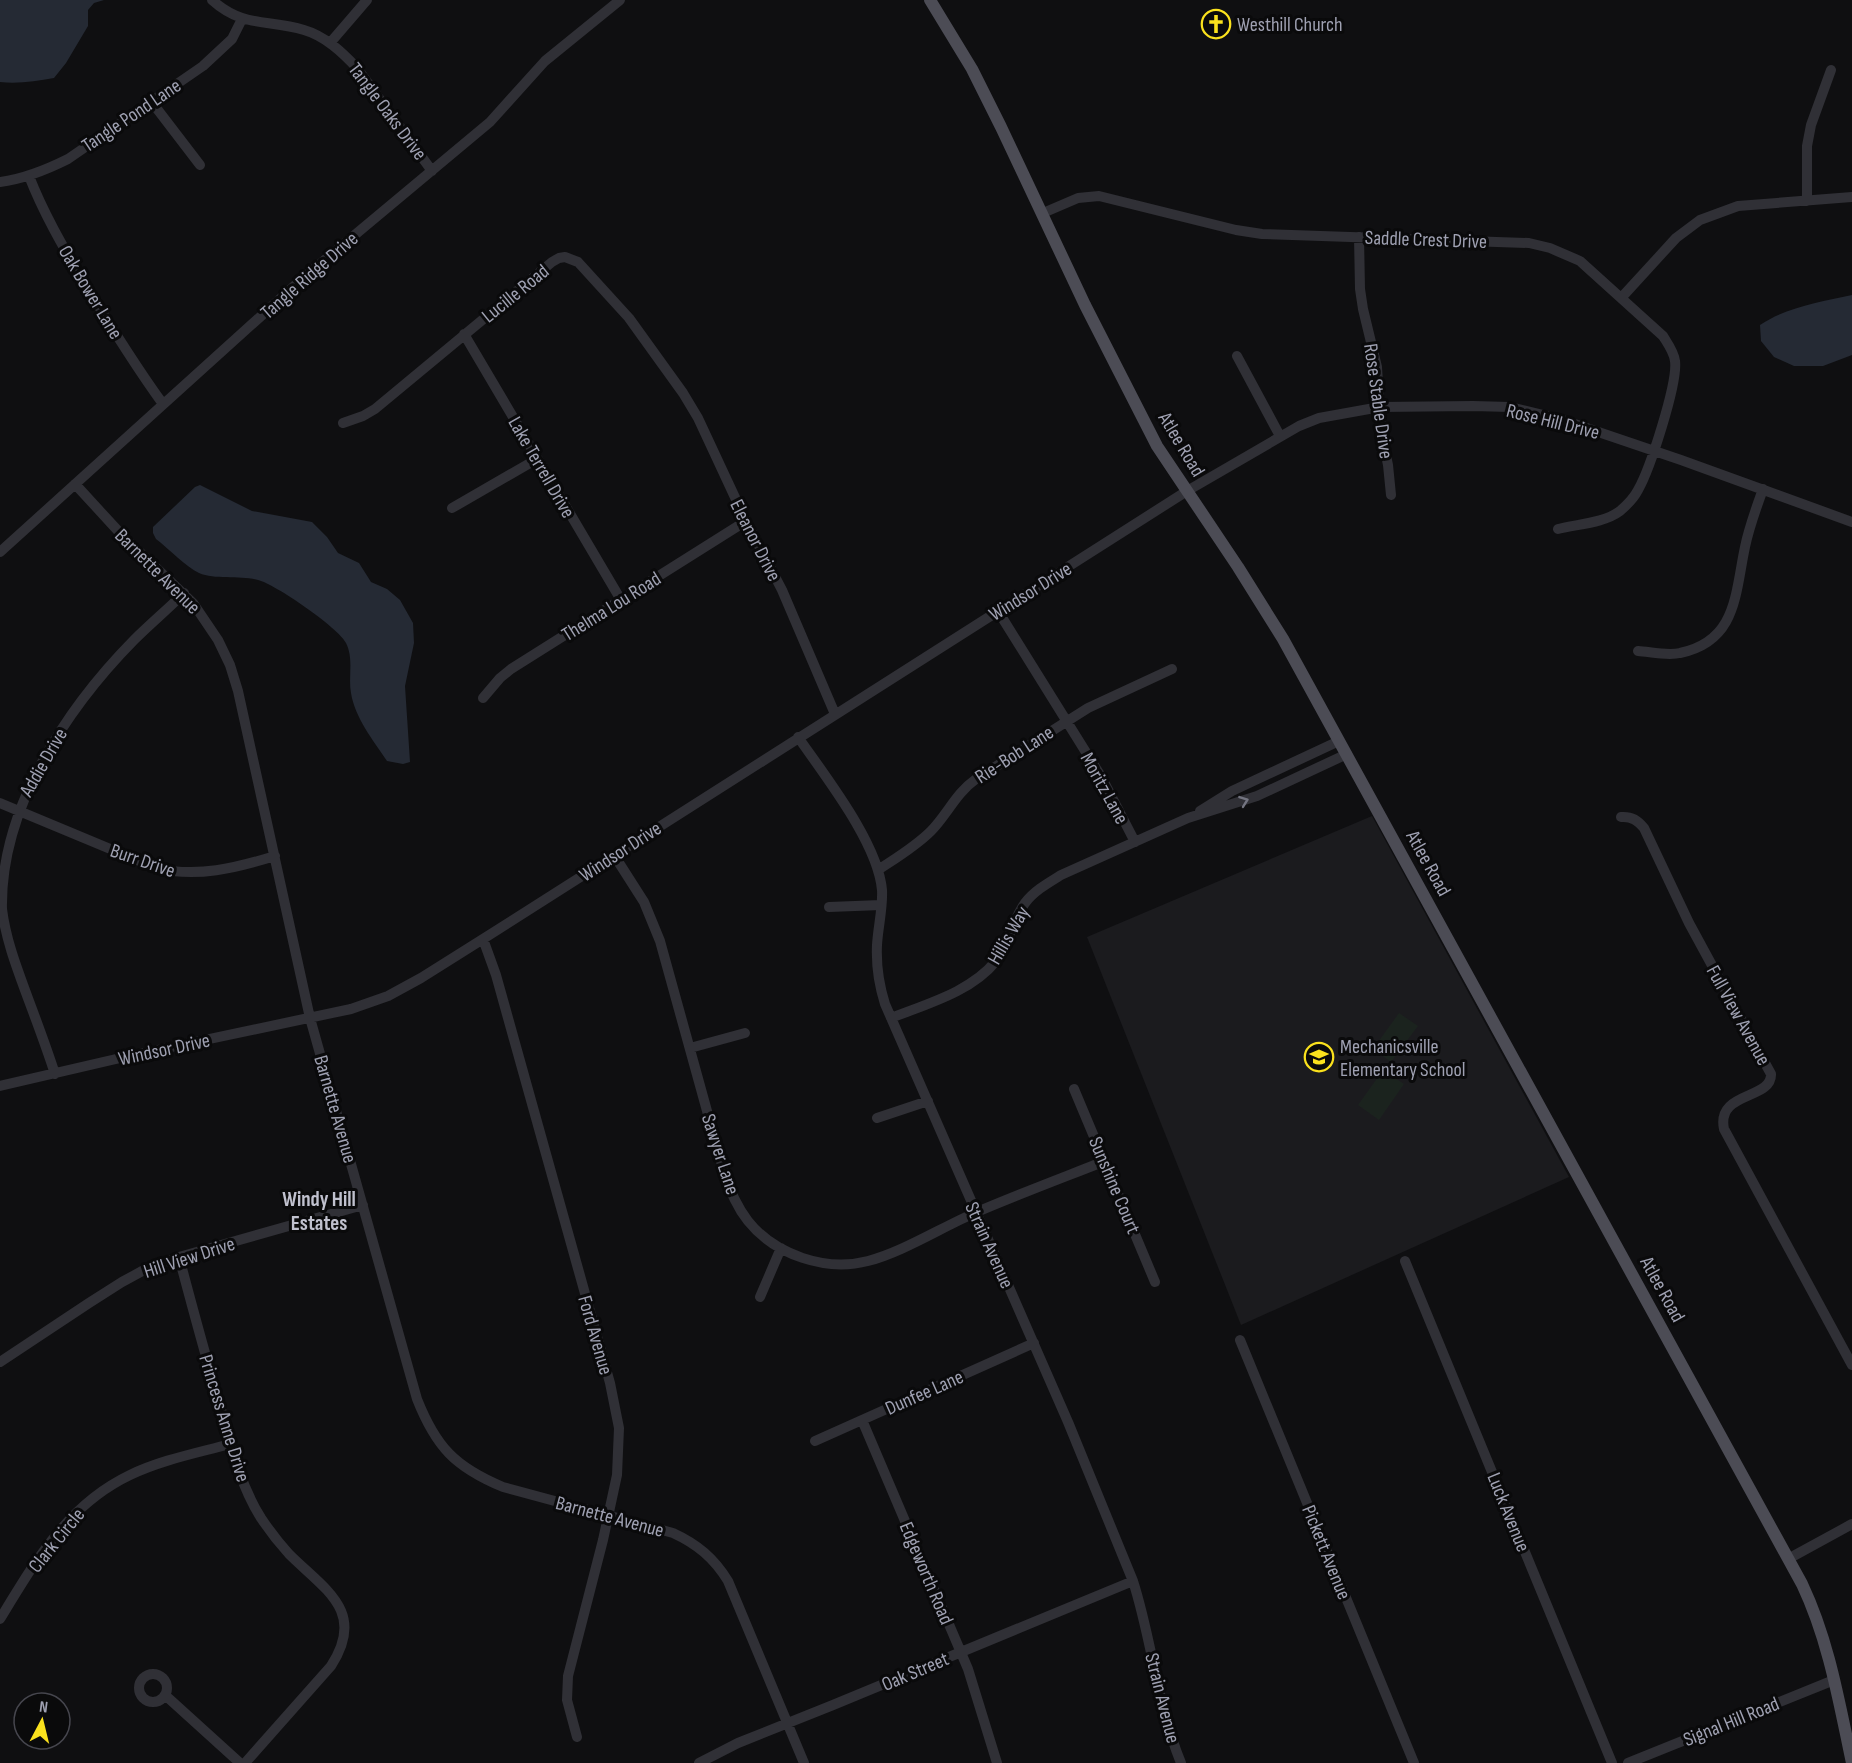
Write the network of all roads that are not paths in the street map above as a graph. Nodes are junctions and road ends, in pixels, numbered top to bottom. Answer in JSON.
{"nodes":[{"id":1,"x":212,"y":0,"type":"edge"},
{"id":2,"x":367,"y":0,"type":"edge"},
{"id":3,"x":620,"y":0,"type":"edge"},
{"id":4,"x":930,"y":0,"type":"edge"},
{"id":5,"x":242,"y":19,"type":"junction"},
{"id":6,"x":330,"y":43,"type":"junction"},
{"id":7,"x":1831,"y":70,"type":"dead end"},
{"id":8,"x":151,"y":101,"type":"junction"},
{"id":9,"x":200,"y":165,"type":"dead end"},
{"id":10,"x":432,"y":171,"type":"junction"},
{"id":11,"x":29,"y":176,"type":"junction"},
{"id":12,"x":0,"y":182,"type":"edge"},
{"id":13,"x":1852,"y":197,"type":"edge"},
{"id":14,"x":1807,"y":201,"type":"junction"},
{"id":15,"x":1043,"y":213,"type":"junction"},
{"id":16,"x":1359,"y":237,"type":"junction"},
{"id":17,"x":1622,"y":297,"type":"junction"},
{"id":18,"x":465,"y":334,"type":"junction"},
{"id":19,"x":1237,"y":356,"type":"dead end"},
{"id":20,"x":668,"y":370,"type":"joint"},
{"id":21,"x":163,"y":404,"type":"junction"},
{"id":22,"x":1380,"y":407,"type":"junction"},
{"id":23,"x":343,"y":423,"type":"dead end"},
{"id":24,"x":1280,"y":436,"type":"junction"},
{"id":25,"x":1653,"y":450,"type":"junction"},
{"id":26,"x":537,"y":459,"type":"junction"},
{"id":27,"x":75,"y":484,"type":"junction"},
{"id":28,"x":1763,"y":489,"type":"junction"},
{"id":29,"x":1187,"y":491,"type":"junction"},
{"id":30,"x":1391,"y":495,"type":"dead end"},
{"id":31,"x":452,"y":508,"type":"dead end"},
{"id":32,"x":746,"y":521,"type":"junction"},
{"id":33,"x":1852,"y":522,"type":"edge"},
{"id":34,"x":1558,"y":529,"type":"dead end"},
{"id":35,"x":0,"y":552,"type":"edge"},
{"id":36,"x":184,"y":593,"type":"junction"},
{"id":37,"x":621,"y":600,"type":"junction"},
{"id":38,"x":998,"y":611,"type":"junction"},
{"id":39,"x":1638,"y":651,"type":"dead end"},
{"id":40,"x":1172,"y":669,"type":"dead end"},
{"id":41,"x":483,"y":699,"type":"dead end"},
{"id":42,"x":835,"y":714,"type":"junction"},
{"id":43,"x":1066,"y":720,"type":"junction"},
{"id":44,"x":798,"y":737,"type":"junction"},
{"id":45,"x":1339,"y":741,"type":"junction"},
{"id":46,"x":1347,"y":754,"type":"junction"},
{"id":47,"x":0,"y":802,"type":"edge"},
{"id":48,"x":16,"y":810,"type":"junction"},
{"id":49,"x":1622,"y":817,"type":"dead end"},
{"id":50,"x":1188,"y":818,"type":"junction"},
{"id":51,"x":1135,"y":842,"type":"junction"},
{"id":52,"x":614,"y":855,"type":"junction"},
{"id":53,"x":275,"y":856,"type":"junction"},
{"id":54,"x":878,"y":870,"type":"junction"},
{"id":55,"x":881,"y":905,"type":"junction"},
{"id":56,"x":829,"y":907,"type":"dead end"},
{"id":57,"x":483,"y":939,"type":"junction"},
{"id":58,"x":310,"y":1018,"type":"junction"},
{"id":59,"x":891,"y":1018,"type":"junction"},
{"id":60,"x":746,"y":1033,"type":"dead end"},
{"id":61,"x":690,"y":1048,"type":"junction"},
{"id":62,"x":55,"y":1074,"type":"junction"},
{"id":63,"x":0,"y":1086,"type":"edge"},
{"id":64,"x":1074,"y":1089,"type":"dead end"},
{"id":65,"x":928,"y":1101,"type":"junction"},
{"id":66,"x":877,"y":1118,"type":"dead end"},
{"id":67,"x":1105,"y":1161,"type":"junction"},
{"id":68,"x":363,"y":1205,"type":"junction"},
{"id":69,"x":976,"y":1213,"type":"junction"},
{"id":70,"x":781,"y":1248,"type":"junction"},
{"id":71,"x":180,"y":1257,"type":"junction"},
{"id":72,"x":1405,"y":1261,"type":"dead end"},
{"id":73,"x":1155,"y":1282,"type":"dead end"},
{"id":74,"x":760,"y":1297,"type":"dead end"},
{"id":75,"x":1240,"y":1340,"type":"dead end"},
{"id":76,"x":1034,"y":1343,"type":"junction"},
{"id":77,"x":0,"y":1362,"type":"edge"},
{"id":78,"x":1852,"y":1365,"type":"edge"},
{"id":79,"x":862,"y":1420,"type":"junction"},
{"id":80,"x":815,"y":1441,"type":"dead end"},
{"id":81,"x":230,"y":1444,"type":"junction"},
{"id":82,"x":609,"y":1515,"type":"junction"},
{"id":83,"x":1852,"y":1524,"type":"edge"},
{"id":84,"x":1788,"y":1559,"type":"junction"},
{"id":85,"x":1133,"y":1581,"type":"junction"},
{"id":86,"x":0,"y":1619,"type":"edge"},
{"id":87,"x":960,"y":1652,"type":"junction"},
{"id":88,"x":1834,"y":1680,"type":"junction"},
{"id":89,"x":165,"y":1695,"type":"dead end"},
{"id":90,"x":788,"y":1723,"type":"junction"},
{"id":91,"x":577,"y":1737,"type":"dead end"},
{"id":92,"x":240,"y":1763,"type":"edge"},
{"id":93,"x":245,"y":1763,"type":"edge"},
{"id":94,"x":699,"y":1763,"type":"edge"},
{"id":95,"x":804,"y":1763,"type":"edge"},
{"id":96,"x":997,"y":1763,"type":"edge"},
{"id":97,"x":1181,"y":1763,"type":"edge"},
{"id":98,"x":1414,"y":1763,"type":"edge"},
{"id":99,"x":1612,"y":1763,"type":"edge"},
{"id":100,"x":1628,"y":1763,"type":"edge"},
{"id":101,"x":1852,"y":1763,"type":"edge"}],
"edges":[{"from":1,"to":5,"type":"street","name":"Tangle Oaks Drive"},
{"from":2,"to":6,"type":"street"},
{"from":3,"to":10,"type":"street","name":"Tangle Ridge Drive"},
{"from":4,"to":15,"type":"main road","name":"Atlee Road"},
{"from":5,"to":6,"type":"street","name":"Tangle Oaks Drive"},
{"from":5,"to":8,"type":"street","name":"Tangle Pond Lane"},
{"from":6,"to":10,"type":"street","name":"Tangle Oaks Drive"},
{"from":7,"to":14,"type":"street"},
{"from":8,"to":9,"type":"street"},
{"from":8,"to":11,"type":"street","name":"Tangle Pond Lane"},
{"from":10,"to":21,"type":"street","name":"Tangle Ridge Drive"},
{"from":11,"to":12,"type":"street","name":"Tangle Pond Lane"},
{"from":11,"to":21,"type":"street","name":"Oak Bower Lane"},
{"from":13,"to":14,"type":"street"},
{"from":14,"to":17,"type":"street"},
{"from":15,"to":16,"type":"street","name":"Saddle Crest Drive"},
{"from":15,"to":29,"type":"main road","name":"Atlee Road"},
{"from":16,"to":17,"type":"street","name":"Saddle Crest Drive"},
{"from":16,"to":22,"type":"street","name":"Rose Stable Drive"},
{"from":17,"to":25,"type":"street","name":"Saddle Crest Drive"},
{"from":18,"to":20,"type":"street","name":"Lucille Road"},
{"from":18,"to":23,"type":"street","name":"Lucille Road"},
{"from":18,"to":26,"type":"street","name":"Lake Terrell Drive"},
{"from":19,"to":24,"type":"street"},
{"from":20,"to":32,"type":"street","name":"Eleanor Drive"},
{"from":21,"to":27,"type":"street","name":"Tangle Ridge Drive"},
{"from":22,"to":24,"type":"street","name":"Rose Hill Drive"},
{"from":22,"to":25,"type":"street","name":"Rose Hill Drive"},
{"from":22,"to":30,"type":"street","name":"Rose Stable Drive"},
{"from":24,"to":29,"type":"street","name":"Rose Hill Drive"},
{"from":25,"to":28,"type":"street","name":"Rose Hill Drive"},
{"from":25,"to":34,"type":"street","name":"Saddle Crest Drive"},
{"from":26,"to":31,"type":"street"},
{"from":26,"to":37,"type":"street","name":"Lake Terrell Drive"},
{"from":27,"to":35,"type":"street","name":"Tangle Ridge Drive"},
{"from":27,"to":36,"type":"street","name":"Barnette Avenue"},
{"from":28,"to":33,"type":"street","name":"Rose Hill Drive"},
{"from":28,"to":39,"type":"street"},
{"from":29,"to":38,"type":"street","name":"Windsor Drive"},
{"from":29,"to":45,"type":"main road","name":"Atlee Road"},
{"from":32,"to":37,"type":"street","name":"Thelma Lou Road"},
{"from":32,"to":42,"type":"street","name":"Eleanor Drive"},
{"from":36,"to":48,"type":"street","name":"Addie Drive"},
{"from":36,"to":53,"type":"street","name":"Barnette Avenue"},
{"from":37,"to":41,"type":"street","name":"Thelma Lou Road"},
{"from":38,"to":42,"type":"street","name":"Windsor Drive"},
{"from":38,"to":43,"type":"street","name":"Moritz Lane"},
{"from":40,"to":43,"type":"street","name":"Rie-Bob Lane"},
{"from":42,"to":44,"type":"street","name":"Windsor Drive"},
{"from":43,"to":51,"type":"street","name":"Moritz Lane"},
{"from":43,"to":54,"type":"street","name":"Rie-Bob Lane"},
{"from":44,"to":52,"type":"street","name":"Windsor Drive"},
{"from":44,"to":54,"type":"street","name":"Strain Avenue"},
{"from":45,"to":46,"type":"main road","name":"Atlee Road"},
{"from":45,"to":50,"type":"street","name":"Hillis Way"},
{"from":50,"to":46,"type":"street","name":"Hillis Way","one_way":true},
{"from":46,"to":84,"type":"main road","name":"Atlee Road"},
{"from":47,"to":48,"type":"street","name":"Burr Drive"},
{"from":48,"to":53,"type":"street","name":"Burr Drive"},
{"from":48,"to":62,"type":"street","name":"Addie Drive"},
{"from":49,"to":78,"type":"street","name":"Full View Avenue"},
{"from":50,"to":51,"type":"street","name":"Hillis Way"},
{"from":51,"to":59,"type":"street","name":"Hillis Way"},
{"from":52,"to":57,"type":"street","name":"Windsor Drive"},
{"from":52,"to":61,"type":"street","name":"Sawyer Lane"},
{"from":53,"to":58,"type":"street","name":"Barnette Avenue"},
{"from":54,"to":55,"type":"street","name":"Strain Avenue"},
{"from":55,"to":56,"type":"street"},
{"from":55,"to":59,"type":"street","name":"Strain Avenue"},
{"from":57,"to":58,"type":"street","name":"Windsor Drive"},
{"from":57,"to":82,"type":"street","name":"Ford Avenue"},
{"from":58,"to":62,"type":"street","name":"Windsor Drive"},
{"from":58,"to":68,"type":"street","name":"Barnette Avenue"},
{"from":59,"to":65,"type":"street","name":"Strain Avenue"},
{"from":60,"to":61,"type":"street"},
{"from":61,"to":70,"type":"street","name":"Sawyer Lane"},
{"from":62,"to":63,"type":"street","name":"Windsor Drive"},
{"from":64,"to":67,"type":"street","name":"Sunshine Court"},
{"from":65,"to":66,"type":"street"},
{"from":65,"to":69,"type":"street","name":"Strain Avenue"},
{"from":67,"to":69,"type":"street","name":"Sawyer Lane"},
{"from":67,"to":73,"type":"street","name":"Sunshine Court"},
{"from":68,"to":71,"type":"street","name":"Hill View Drive"},
{"from":68,"to":82,"type":"street","name":"Barnette Avenue"},
{"from":69,"to":70,"type":"street","name":"Sawyer Lane"},
{"from":69,"to":76,"type":"street","name":"Strain Avenue"},
{"from":70,"to":74,"type":"street"},
{"from":71,"to":77,"type":"street","name":"Hill View Drive"},
{"from":71,"to":81,"type":"street","name":"Princess Anne Drive"},
{"from":72,"to":99,"type":"street","name":"Luck Avenue"},
{"from":75,"to":98,"type":"street","name":"Pickett Avenue"},
{"from":76,"to":79,"type":"street","name":"Dunfee Lane"},
{"from":76,"to":85,"type":"street","name":"Strain Avenue"},
{"from":79,"to":80,"type":"street","name":"Dunfee Lane"},
{"from":79,"to":87,"type":"street","name":"Edgeworth Road"},
{"from":81,"to":86,"type":"street","name":"Clark Circle"},
{"from":81,"to":93,"type":"street","name":"Princess Anne Drive"},
{"from":82,"to":90,"type":"street","name":"Barnette Avenue"},
{"from":82,"to":91,"type":"street","name":"Ford Avenue"},
{"from":83,"to":84,"type":"street"},
{"from":84,"to":88,"type":"main road","name":"Atlee Road"},
{"from":85,"to":87,"type":"street","name":"Oak Street"},
{"from":85,"to":97,"type":"street","name":"Strain Avenue"},
{"from":87,"to":90,"type":"street","name":"Oak Street"},
{"from":87,"to":96,"type":"street","name":"Edgeworth Road"},
{"from":88,"to":100,"type":"street","name":"Signal Hill Road"},
{"from":88,"to":101,"type":"main road","name":"Atlee Road"},
{"from":89,"to":92,"type":"street"},
{"from":90,"to":94,"type":"street","name":"Oak Street"},
{"from":90,"to":95,"type":"street","name":"Barnette Avenue"}]}
